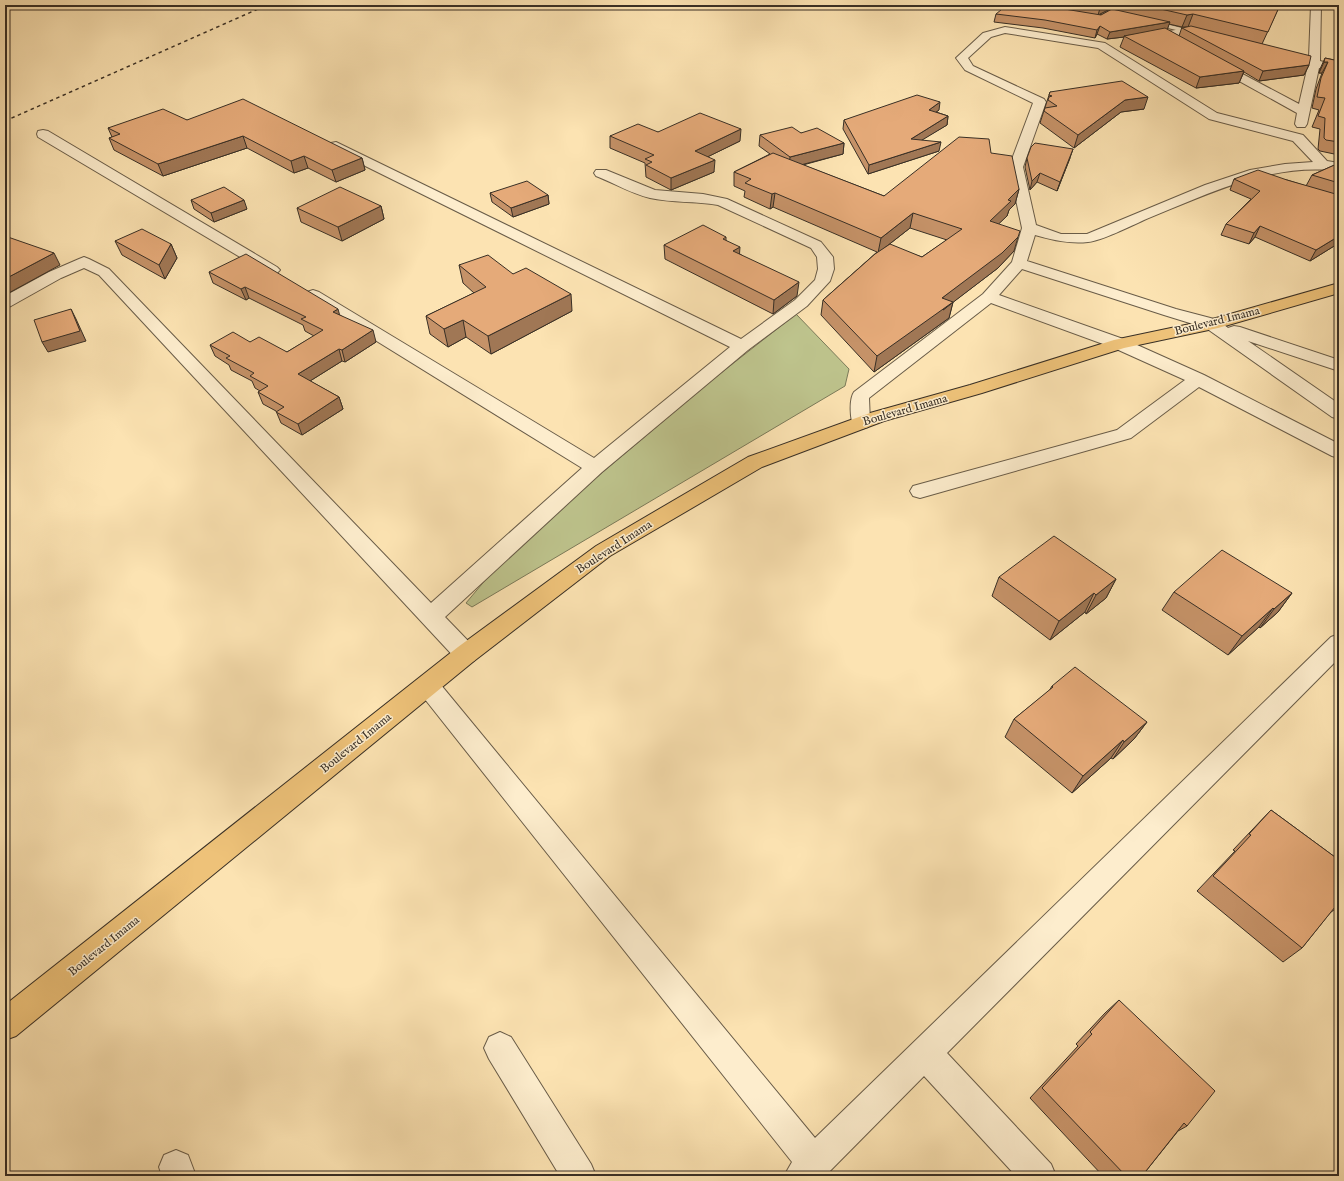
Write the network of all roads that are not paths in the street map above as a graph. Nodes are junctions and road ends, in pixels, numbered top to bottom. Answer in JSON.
{"nodes":[{"id":1,"x":1316,"y":5,"type":"edge"},
{"id":2,"x":1144,"y":21,"type":"edge"},
{"id":3,"x":1188,"y":31,"type":"junction"},
{"id":4,"x":1163,"y":35,"type":"junction"},
{"id":5,"x":1217,"y":38,"type":"edge"},
{"id":6,"x":1132,"y":40,"type":"edge"},
{"id":7,"x":1116,"y":42,"type":"edge"},
{"id":8,"x":1177,"y":43,"type":"edge"},
{"id":9,"x":1101,"y":45,"type":"junction"},
{"id":10,"x":1269,"y":52,"type":"edge"},
{"id":11,"x":1205,"y":58,"type":"edge"},
{"id":12,"x":1314,"y":64,"type":"junction"},
{"id":13,"x":1339,"y":69,"type":"edge"},
{"id":14,"x":1303,"y":111,"type":"junction"},
{"id":15,"x":43,"y":134,"type":"dead end"},
{"id":16,"x":1298,"y":138,"type":"junction"},
{"id":17,"x":321,"y":139,"type":"edge"},
{"id":18,"x":1324,"y":165,"type":"junction"},
{"id":19,"x":1339,"y":167,"type":"edge"},
{"id":20,"x":601,"y":173,"type":"dead end"},
{"id":21,"x":1255,"y":173,"type":"junction"},
{"id":22,"x":1281,"y":183,"type":"edge"},
{"id":23,"x":1029,"y":228,"type":"junction"},
{"id":24,"x":1019,"y":263,"type":"junction"},
{"id":25,"x":1339,"y":288,"type":"edge"},
{"id":26,"x":989,"y":297,"type":"junction"},
{"id":27,"x":5,"y":303,"type":"edge"},
{"id":28,"x":1212,"y":324,"type":"junction"},
{"id":29,"x":1120,"y":344,"type":"junction"},
{"id":30,"x":742,"y":346,"type":"junction"},
{"id":31,"x":1339,"y":366,"type":"edge"},
{"id":32,"x":1198,"y":379,"type":"junction"},
{"id":33,"x":1339,"y":413,"type":"edge"},
{"id":34,"x":861,"y":423,"type":"junction"},
{"id":35,"x":1339,"y":452,"type":"edge"},
{"id":36,"x":595,"y":467,"type":"junction"},
{"id":37,"x":920,"y":491,"type":"dead end"},
{"id":38,"x":431,"y":616,"type":"junction"},
{"id":39,"x":1339,"y":643,"type":"edge"},
{"id":40,"x":466,"y":654,"type":"junction"},
{"id":41,"x":428,"y":686,"type":"junction"},
{"id":42,"x":5,"y":1025,"type":"edge"},
{"id":43,"x":500,"y":1048,"type":"dead end"},
{"id":44,"x":925,"y":1053,"type":"junction"},
{"id":45,"x":808,"y":1170,"type":"edge"},
{"id":46,"x":579,"y":1176,"type":"edge"},
{"id":47,"x":1039,"y":1176,"type":"edge"}],
"edges":[{"from":1,"to":12,"type":"street"},
{"from":2,"to":3,"type":"lane"},
{"from":3,"to":4,"type":"street"},
{"from":3,"to":5,"type":"street"},
{"from":4,"to":6,"type":"street"},
{"from":4,"to":8,"type":"street"},
{"from":7,"to":9,"type":"street"},
{"from":9,"to":16,"type":"street"},
{"from":9,"to":23,"type":"street"},
{"from":10,"to":12,"type":"street"},
{"from":11,"to":14,"type":"street"},
{"from":12,"to":13,"type":"street"},
{"from":12,"to":14,"type":"street"},
{"from":14,"to":16,"type":"street"},
{"from":15,"to":36,"type":"street"},
{"from":16,"to":18,"type":"street"},
{"from":17,"to":30,"type":"street"},
{"from":18,"to":19,"type":"street"},
{"from":18,"to":21,"type":"street"},
{"from":20,"to":30,"type":"street"},
{"from":21,"to":22,"type":"street"},
{"from":21,"to":23,"type":"street"},
{"from":23,"to":24,"type":"street"},
{"from":24,"to":26,"type":"street"},
{"from":24,"to":28,"type":"street"},
{"from":25,"to":28,"type":"main road","name":"Boulevard Imama"},
{"from":26,"to":29,"type":"street"},
{"from":26,"to":34,"type":"street"},
{"from":27,"to":38,"type":"street"},
{"from":28,"to":29,"type":"main road","name":"Boulevard Imama"},
{"from":28,"to":31,"type":"street"},
{"from":28,"to":33,"type":"street"},
{"from":29,"to":32,"type":"street"},
{"from":29,"to":34,"type":"main road","name":"Boulevard Imama"},
{"from":30,"to":36,"type":"street"},
{"from":32,"to":35,"type":"street"},
{"from":32,"to":37,"type":"street"},
{"from":34,"to":40,"type":"main road","name":"Boulevard Imama"},
{"from":36,"to":38,"type":"street"},
{"from":38,"to":40,"type":"street"},
{"from":39,"to":44,"type":"street"},
{"from":40,"to":41,"type":"main road","name":"Boulevard Imama"},
{"from":41,"to":42,"type":"main road","name":"Boulevard Imama"},
{"from":41,"to":45,"type":"street"},
{"from":43,"to":46,"type":"street"},
{"from":44,"to":45,"type":"street"},
{"from":44,"to":47,"type":"street"}]}
